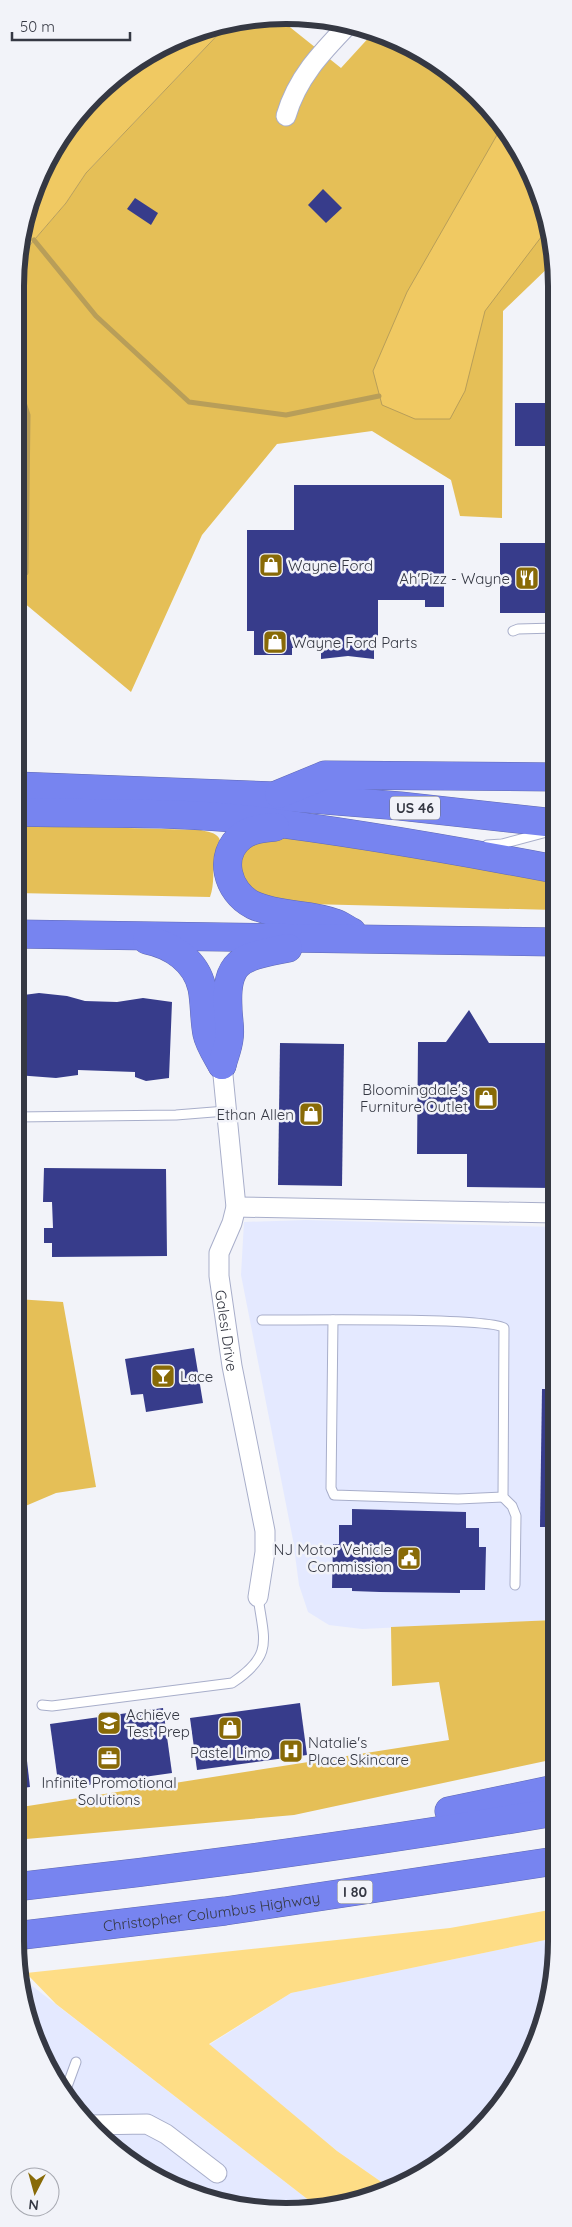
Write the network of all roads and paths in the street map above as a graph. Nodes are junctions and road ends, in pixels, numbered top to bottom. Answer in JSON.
{"nodes":[{"id":1,"x":344,"y":31,"type":"edge"},
{"id":2,"x":286,"y":116,"type":"dead end"},
{"id":3,"x":548,"y":628,"type":"edge"},
{"id":4,"x":513,"y":631,"type":"dead end"},
{"id":5,"x":548,"y":778,"type":"edge"},
{"id":6,"x":24,"y":786,"type":"edge"},
{"id":7,"x":275,"y":796,"type":"junction"},
{"id":8,"x":24,"y":812,"type":"edge"},
{"id":9,"x":548,"y":822,"type":"edge"},
{"id":10,"x":289,"y":826,"type":"junction"},
{"id":11,"x":548,"y":832,"type":"edge"},
{"id":12,"x":431,"y":846,"type":"junction"},
{"id":13,"x":548,"y":868,"type":"edge"},
{"id":14,"x":24,"y":934,"type":"edge"},
{"id":15,"x":118,"y":934,"type":"junction"},
{"id":16,"x":335,"y":939,"type":"junction"},
{"id":17,"x":365,"y":939,"type":"junction"},
{"id":18,"x":548,"y":942,"type":"edge"},
{"id":19,"x":222,"y":1065,"type":"junction"},
{"id":20,"x":226,"y":1111,"type":"junction"},
{"id":21,"x":24,"y":1117,"type":"edge"},
{"id":22,"x":236,"y":1207,"type":"junction"},
{"id":23,"x":548,"y":1213,"type":"edge"},
{"id":24,"x":262,"y":1320,"type":"dead end"},
{"id":25,"x":333,"y":1320,"type":"junction"},
{"id":26,"x":503,"y":1498,"type":"junction"},
{"id":27,"x":515,"y":1585,"type":"dead end"},
{"id":28,"x":258,"y":1597,"type":"joint"},
{"id":29,"x":42,"y":1704,"type":"dead end"},
{"id":30,"x":548,"y":1790,"type":"edge"},
{"id":31,"x":548,"y":1813,"type":"edge"},
{"id":32,"x":383,"y":1838,"type":"junction"},
{"id":33,"x":548,"y":1862,"type":"edge"},
{"id":34,"x":24,"y":1886,"type":"edge"},
{"id":35,"x":24,"y":1935,"type":"edge"},
{"id":36,"x":76,"y":2062,"type":"dead end"},
{"id":37,"x":67,"y":2086,"type":"edge"},
{"id":38,"x":103,"y":2128,"type":"edge"},
{"id":39,"x":217,"y":2173,"type":"dead end"}],
"edges":[{"from":1,"to":2,"type":"street"},
{"from":3,"to":4,"type":"lane"},
{"from":5,"to":7,"type":"highway"},
{"from":6,"to":7,"type":"highway","number":"US 46"},
{"from":7,"to":9,"type":"highway","number":"US 46"},
{"from":8,"to":10,"type":"highway"},
{"from":10,"to":12,"type":"highway"},
{"from":10,"to":17,"type":"highway"},
{"from":11,"to":12,"type":"lane"},
{"from":12,"to":13,"type":"highway"},
{"from":14,"to":15,"type":"highway"},
{"from":15,"to":16,"type":"highway"},
{"from":15,"to":19,"type":"highway"},
{"from":16,"to":17,"type":"highway"},
{"from":16,"to":19,"type":"highway"},
{"from":17,"to":18,"type":"highway"},
{"from":19,"to":20,"type":"street","name":"Galesi Drive"},
{"from":20,"to":21,"type":"lane"},
{"from":20,"to":22,"type":"street","name":"Galesi Drive"},
{"from":22,"to":23,"type":"street"},
{"from":22,"to":28,"type":"street","name":"Galesi Drive"},
{"from":24,"to":25,"type":"lane"},
{"from":25,"to":26,"type":"lane"},
{"from":25,"to":26,"type":"lane"},
{"from":26,"to":27,"type":"lane"},
{"from":28,"to":29,"type":"lane"},
{"from":30,"to":32,"type":"highway"},
{"from":31,"to":32,"type":"highway"},
{"from":32,"to":34,"type":"highway"},
{"from":33,"to":35,"type":"highway","name":"Christopher Columbus Highway","number":"I 80"},
{"from":36,"to":37,"type":"lane"},
{"from":38,"to":39,"type":"street"}]}
